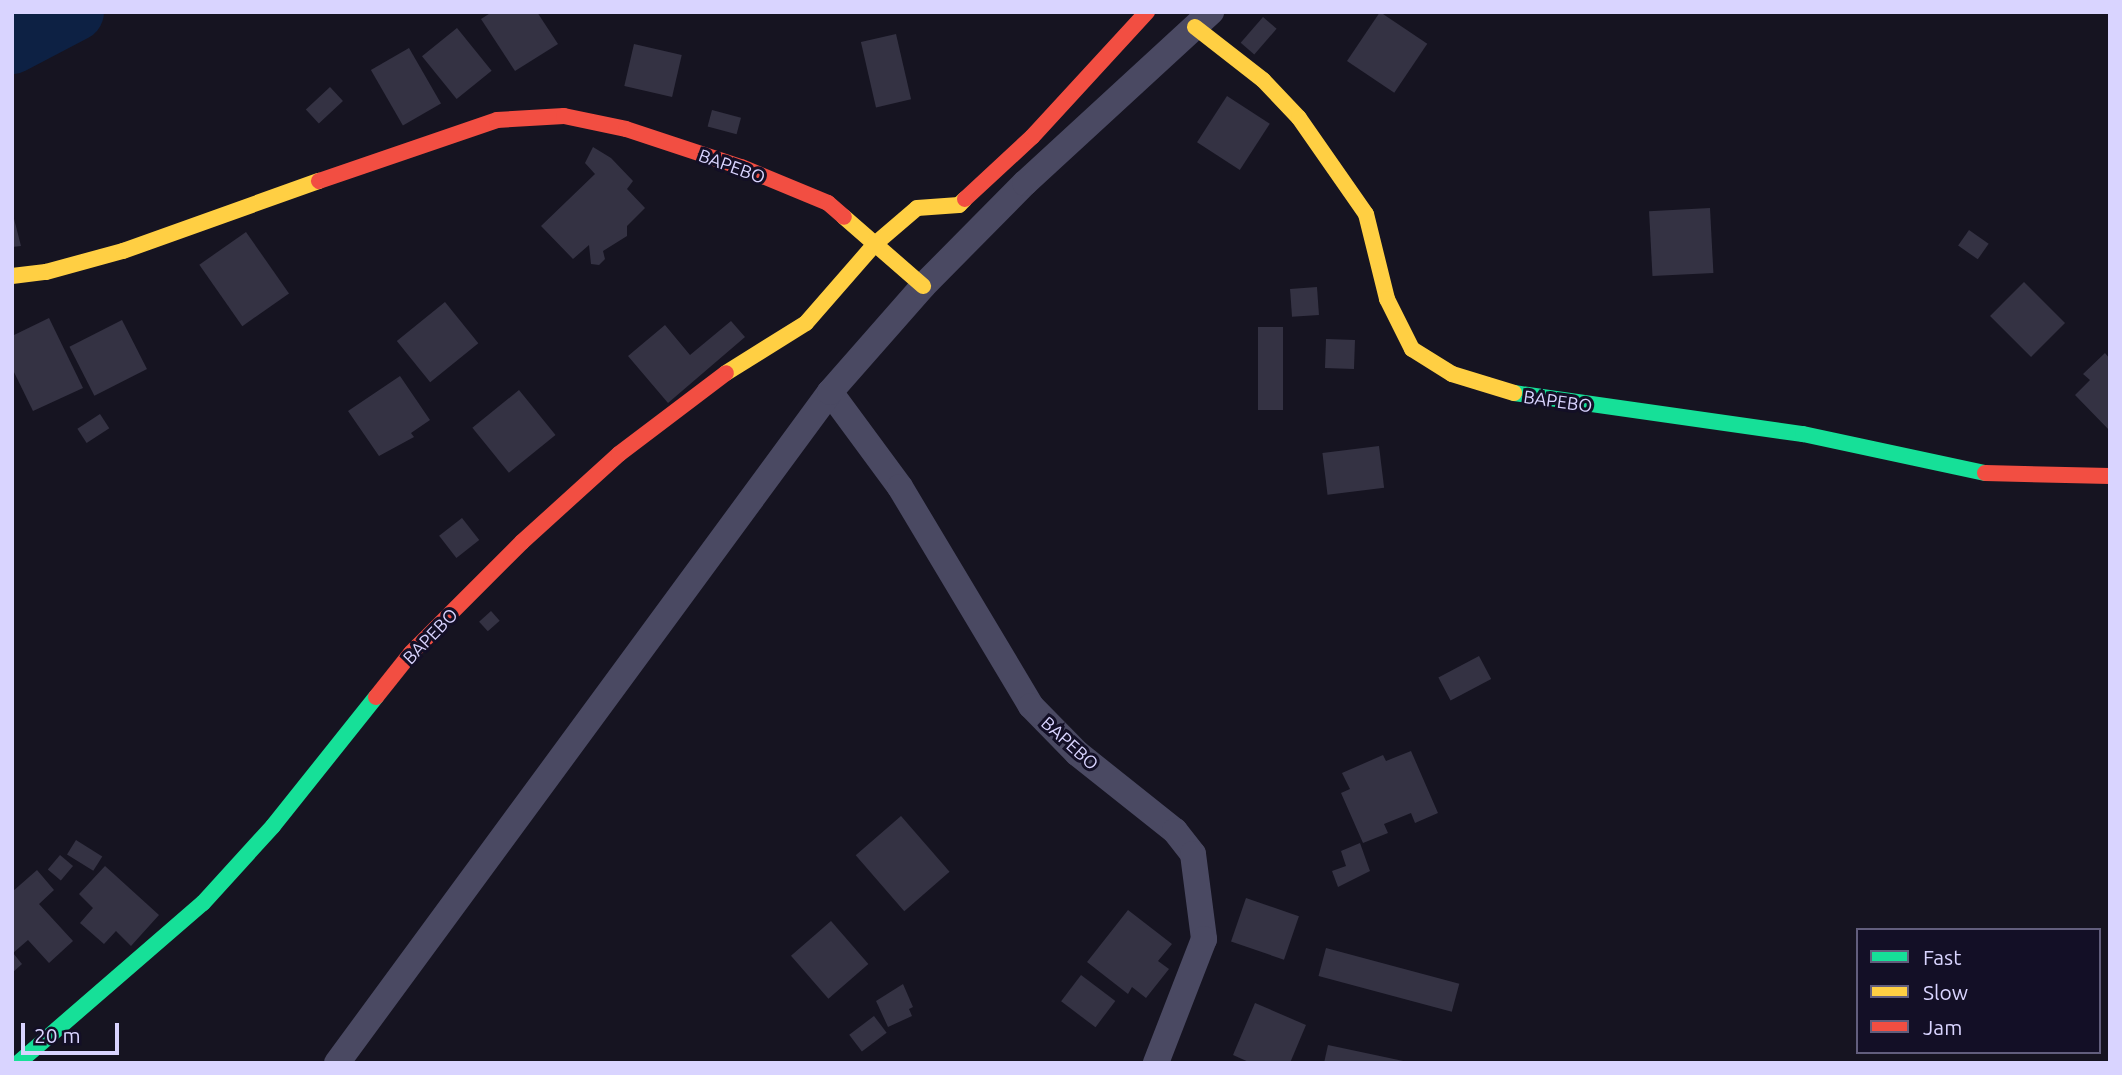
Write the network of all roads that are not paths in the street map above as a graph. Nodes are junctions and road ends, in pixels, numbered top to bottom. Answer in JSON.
{"nodes":[{"id":1,"x":1147,"y":12,"type":"edge"},
{"id":2,"x":1203,"y":19,"type":"edge"},
{"id":3,"x":875,"y":244,"type":"junction"},
{"id":4,"x":12,"y":276,"type":"edge"},
{"id":5,"x":923,"y":286,"type":"junction"},
{"id":6,"x":830,"y":392,"type":"junction"},
{"id":7,"x":2110,"y":476,"type":"edge"},
{"id":8,"x":18,"y":1063,"type":"edge"},
{"id":9,"x":337,"y":1063,"type":"edge"},
{"id":10,"x":1156,"y":1063,"type":"edge"}],
"edges":[{"from":1,"to":3,"type":"street","name":"ВАРЕВО"},
{"from":2,"to":5,"type":"street"},
{"from":2,"to":7,"type":"street","name":"ВАРЕВО"},
{"from":3,"to":4,"type":"street","name":"ВАРЕВО"},
{"from":3,"to":5,"type":"street","name":"ВАРЕВО"},
{"from":3,"to":8,"type":"street","name":"ВАРЕВО"},
{"from":5,"to":6,"type":"street"},
{"from":6,"to":9,"type":"street"},
{"from":6,"to":10,"type":"street","name":"ВАРЕВО"}]}
